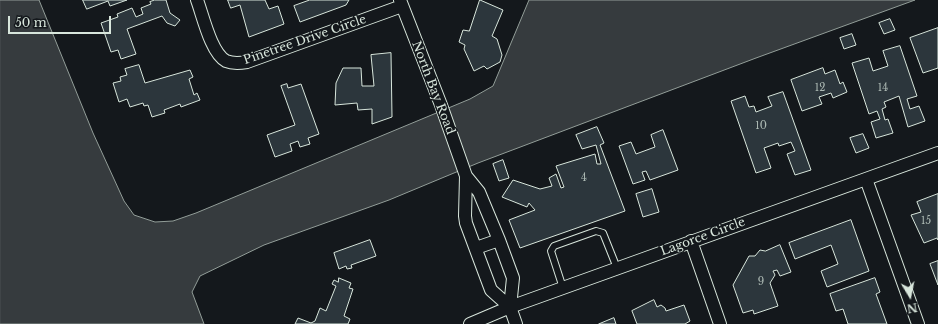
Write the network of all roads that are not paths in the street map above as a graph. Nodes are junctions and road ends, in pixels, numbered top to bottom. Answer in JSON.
{"nodes":[{"id":1,"x":197,"y":0,"type":"edge"},
{"id":2,"x":401,"y":3,"type":"edge"},
{"id":3,"x":938,"y":153,"type":"edge"},
{"id":4,"x":466,"y":176,"type":"junction"},
{"id":5,"x":866,"y":179,"type":"junction"},
{"id":6,"x":499,"y":240,"type":"junction"},
{"id":7,"x":691,"y":242,"type":"junction"},
{"id":8,"x":476,"y":248,"type":"junction"},
{"id":9,"x":617,"y":268,"type":"junction"},
{"id":10,"x":563,"y":288,"type":"junction"},
{"id":11,"x":510,"y":307,"type":"junction"},
{"id":12,"x":470,"y":324,"type":"edge"},
{"id":13,"x":516,"y":324,"type":"edge"},
{"id":14,"x":720,"y":324,"type":"edge"},
{"id":15,"x":918,"y":324,"type":"edge"}],
"edges":[{"from":1,"to":2,"type":"street","name":"Pinetree Drive Circle"},
{"from":2,"to":4,"type":"street","name":"North Bay Road"},
{"from":3,"to":5,"type":"street","name":"Lagorce Circle"},
{"from":4,"to":6,"type":"street"},
{"from":4,"to":8,"type":"street"},
{"from":5,"to":7,"type":"street","name":"Lagorce Circle"},
{"from":5,"to":15,"type":"street"},
{"from":6,"to":8,"type":"street"},
{"from":6,"to":11,"type":"street"},
{"from":7,"to":9,"type":"street","name":"Lagorce Circle"},
{"from":7,"to":14,"type":"street"},
{"from":8,"to":11,"type":"street"},
{"from":9,"to":10,"type":"street","name":"Lagorce Circle"},
{"from":9,"to":10,"type":"lane"},
{"from":10,"to":11,"type":"street","name":"Lagorce Circle"},
{"from":11,"to":12,"type":"street","name":"Lagorce Circle"},
{"from":11,"to":13,"type":"street"}]}
